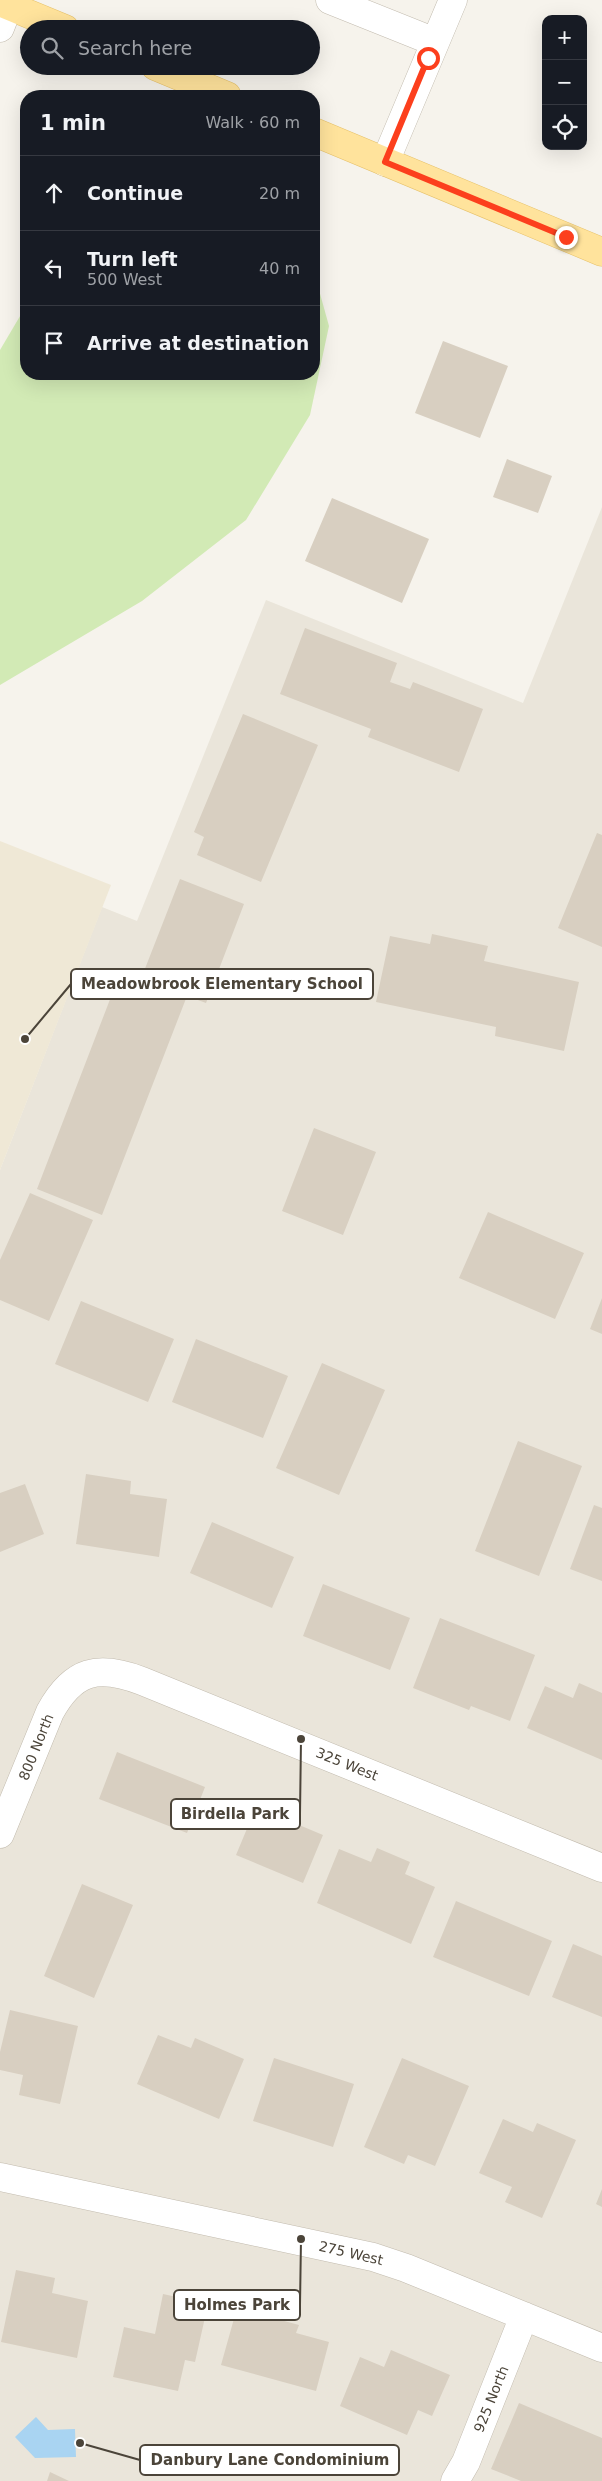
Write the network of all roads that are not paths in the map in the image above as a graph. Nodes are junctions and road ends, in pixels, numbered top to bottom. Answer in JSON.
{"nodes":[{"id":1,"x":330,"y":0,"type":"edge"},
{"id":2,"x":453,"y":0,"type":"edge"},
{"id":3,"x":5,"y":9,"type":"edge"},
{"id":4,"x":37,"y":20,"type":"edge"},
{"id":5,"x":435,"y":42,"type":"junction"},
{"id":6,"x":177,"y":75,"type":"edge"},
{"id":7,"x":213,"y":90,"type":"edge"},
{"id":8,"x":320,"y":135,"type":"edge"},
{"id":9,"x":385,"y":162,"type":"junction"},
{"id":10,"x":602,"y":252,"type":"edge"},
{"id":11,"x":89,"y":1673,"type":"joint"},
{"id":12,"x":0,"y":1834,"type":"edge"},
{"id":13,"x":602,"y":1868,"type":"edge"},
{"id":14,"x":0,"y":2178,"type":"edge"},
{"id":15,"x":524,"y":2316,"type":"junction"},
{"id":16,"x":602,"y":2348,"type":"edge"},
{"id":17,"x":455,"y":2481,"type":"edge"}],
"edges":[{"from":1,"to":5,"type":"street"},
{"from":2,"to":5,"type":"street"},
{"from":3,"to":4,"type":"main road"},
{"from":5,"to":9,"type":"street"},
{"from":6,"to":7,"type":"main road"},
{"from":8,"to":9,"type":"main road"},
{"from":9,"to":10,"type":"main road"},
{"from":11,"to":12,"type":"street","name":"800 North"},
{"from":11,"to":13,"type":"street","name":"325 West"},
{"from":14,"to":15,"type":"street","name":"275 West"},
{"from":15,"to":16,"type":"street","name":"275 West"},
{"from":15,"to":17,"type":"street","name":"925 North"}]}
